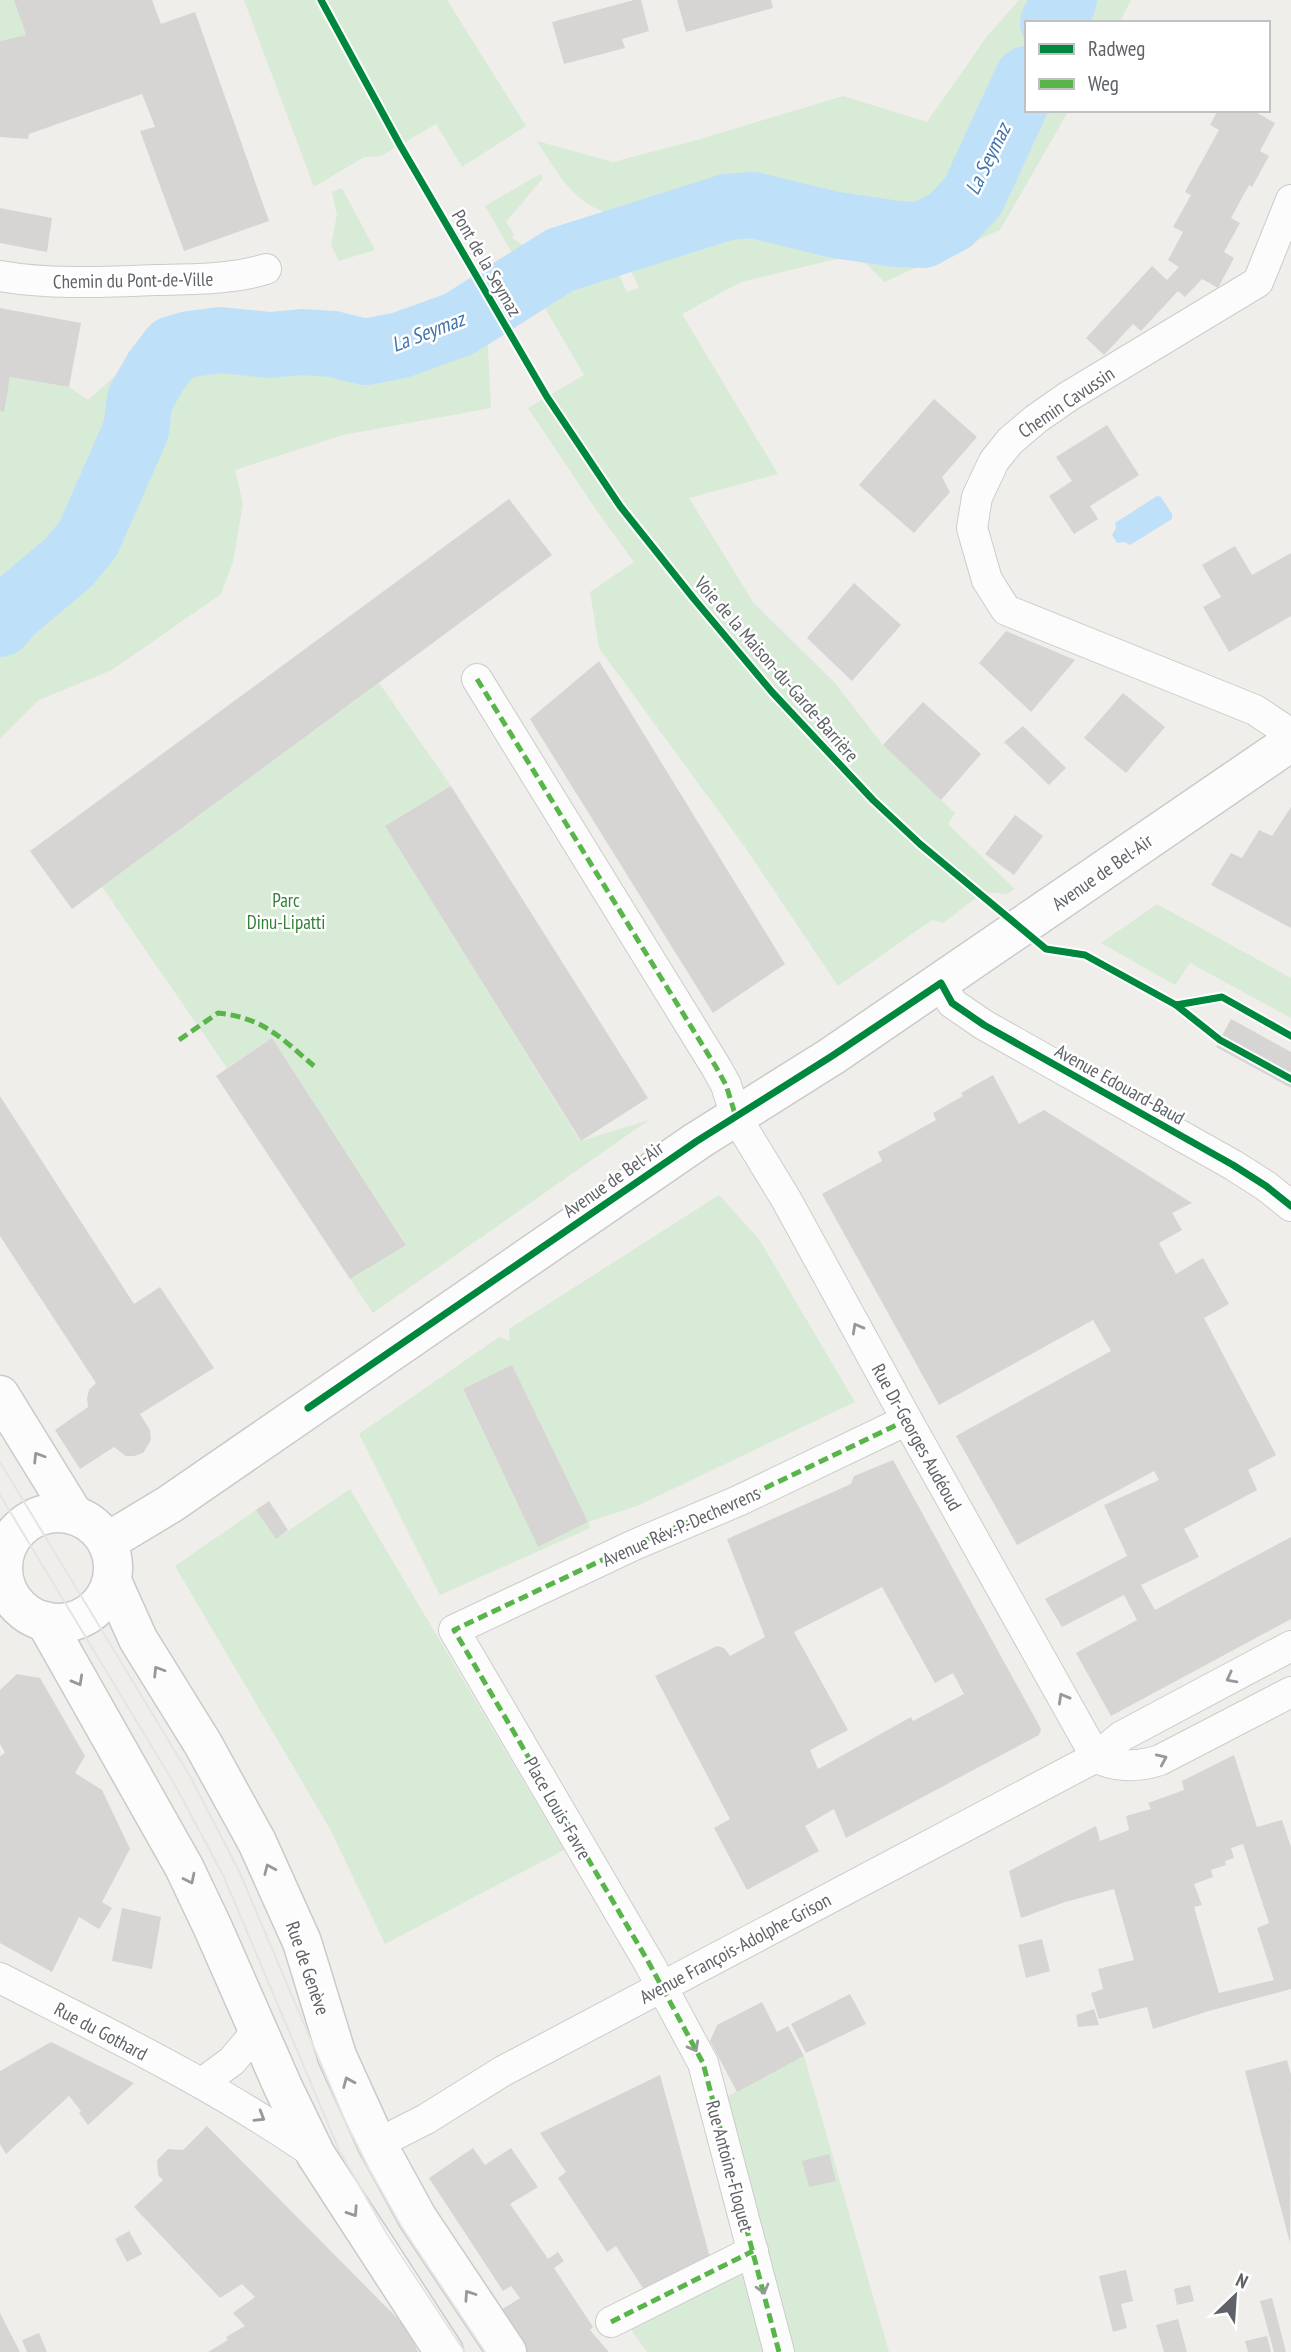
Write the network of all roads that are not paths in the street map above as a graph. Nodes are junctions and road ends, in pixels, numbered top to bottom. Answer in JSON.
{"nodes":[{"id":1,"x":1291,"y":200,"type":"edge"},
{"id":2,"x":266,"y":269,"type":"dead end"},
{"id":3,"x":0,"y":276,"type":"edge"},
{"id":4,"x":477,"y":679,"type":"dead end"},
{"id":5,"x":1291,"y":734,"type":"edge"},
{"id":6,"x":1291,"y":741,"type":"edge"},
{"id":7,"x":941,"y":983,"type":"junction"},
{"id":8,"x":736,"y":1117,"type":"junction"},
{"id":9,"x":1291,"y":1206,"type":"edge"},
{"id":10,"x":0,"y":1395,"type":"edge"},
{"id":11,"x":907,"y":1420,"type":"junction"},
{"id":12,"x":74,"y":1515,"type":"junction"},
{"id":13,"x":107,"y":1542,"type":"junction"},
{"id":14,"x":2,"y":1558,"type":"edge"},
{"id":15,"x":111,"y":1581,"type":"junction"},
{"id":16,"x":45,"y":1621,"type":"junction"},
{"id":17,"x":454,"y":1630,"type":"joint"},
{"id":18,"x":1291,"y":1646,"type":"edge"},
{"id":19,"x":1291,"y":1692,"type":"edge"},
{"id":20,"x":1096,"y":1757,"type":"junction"},
{"id":21,"x":0,"y":1978,"type":"edge"},
{"id":22,"x":661,"y":1987,"type":"junction"},
{"id":23,"x":258,"y":2030,"type":"junction"},
{"id":24,"x":202,"y":2083,"type":"junction"},
{"id":25,"x":377,"y":2144,"type":"junction"},
{"id":26,"x":316,"y":2155,"type":"junction"},
{"id":27,"x":753,"y":2251,"type":"junction"},
{"id":28,"x":611,"y":2322,"type":"dead end"},
{"id":29,"x":444,"y":2352,"type":"edge"},
{"id":30,"x":507,"y":2352,"type":"edge"},
{"id":31,"x":779,"y":2352,"type":"edge"}],
"edges":[{"from":1,"to":5,"type":"street","name":"Chemin Cavussin"},
{"from":2,"to":3,"type":"street","name":"Chemin du Pont-de-Ville"},
{"from":4,"to":8,"type":"street"},
{"from":6,"to":7,"type":"main road","name":"Avenue de Bel-Air"},
{"from":7,"to":8,"type":"main road","name":"Avenue de Bel-Air"},
{"from":7,"to":9,"type":"street","name":"Avenue Edouard-Baud"},
{"from":11,"to":8,"type":"street","name":"Rue Dr-Georges Audéoud","one_way":true},
{"from":8,"to":13,"type":"main road","name":"Avenue de Bel-Air"},
{"from":12,"to":10,"type":"main road","one_way":true},
{"from":11,"to":17,"type":"street","name":"Avenue Rév.-P.-Dechevrens"},
{"from":20,"to":11,"type":"street","name":"Rue Dr-Georges Audéoud","one_way":true},
{"from":12,"to":13,"type":"main road"},
{"from":12,"to":14,"type":"main road"},
{"from":13,"to":15,"type":"main road","name":"Rue de Genève"},
{"from":14,"to":16,"type":"main road"},
{"from":15,"to":16,"type":"main road"},
{"from":25,"to":15,"type":"main road","name":"Rue de Genève","one_way":true},
{"from":16,"to":23,"type":"main road","one_way":true},
{"from":17,"to":22,"type":"street","name":"Place Louis-Favre"},
{"from":18,"to":20,"type":"street","name":"Avenue François-Adolphe-Grison","one_way":true},
{"from":20,"to":19,"type":"street","one_way":true},
{"from":20,"to":22,"type":"street","name":"Avenue François-Adolphe-Grison"},
{"from":21,"to":24,"type":"street","name":"Rue du Gothard"},
{"from":22,"to":25,"type":"street","name":"Avenue François-Adolphe-Grison"},
{"from":22,"to":27,"type":"street","name":"Rue Antoine-Floquet","one_way":true},
{"from":23,"to":24,"type":"street"},
{"from":23,"to":26,"type":"main road"},
{"from":24,"to":26,"type":"street","name":"Rue du Gothard","one_way":true},
{"from":30,"to":25,"type":"main road","name":"Rue de Genève","one_way":true},
{"from":26,"to":29,"type":"main road","one_way":true},
{"from":27,"to":28,"type":"street"},
{"from":27,"to":31,"type":"street","name":"Rue Antoine-Floquet","one_way":true}]}
